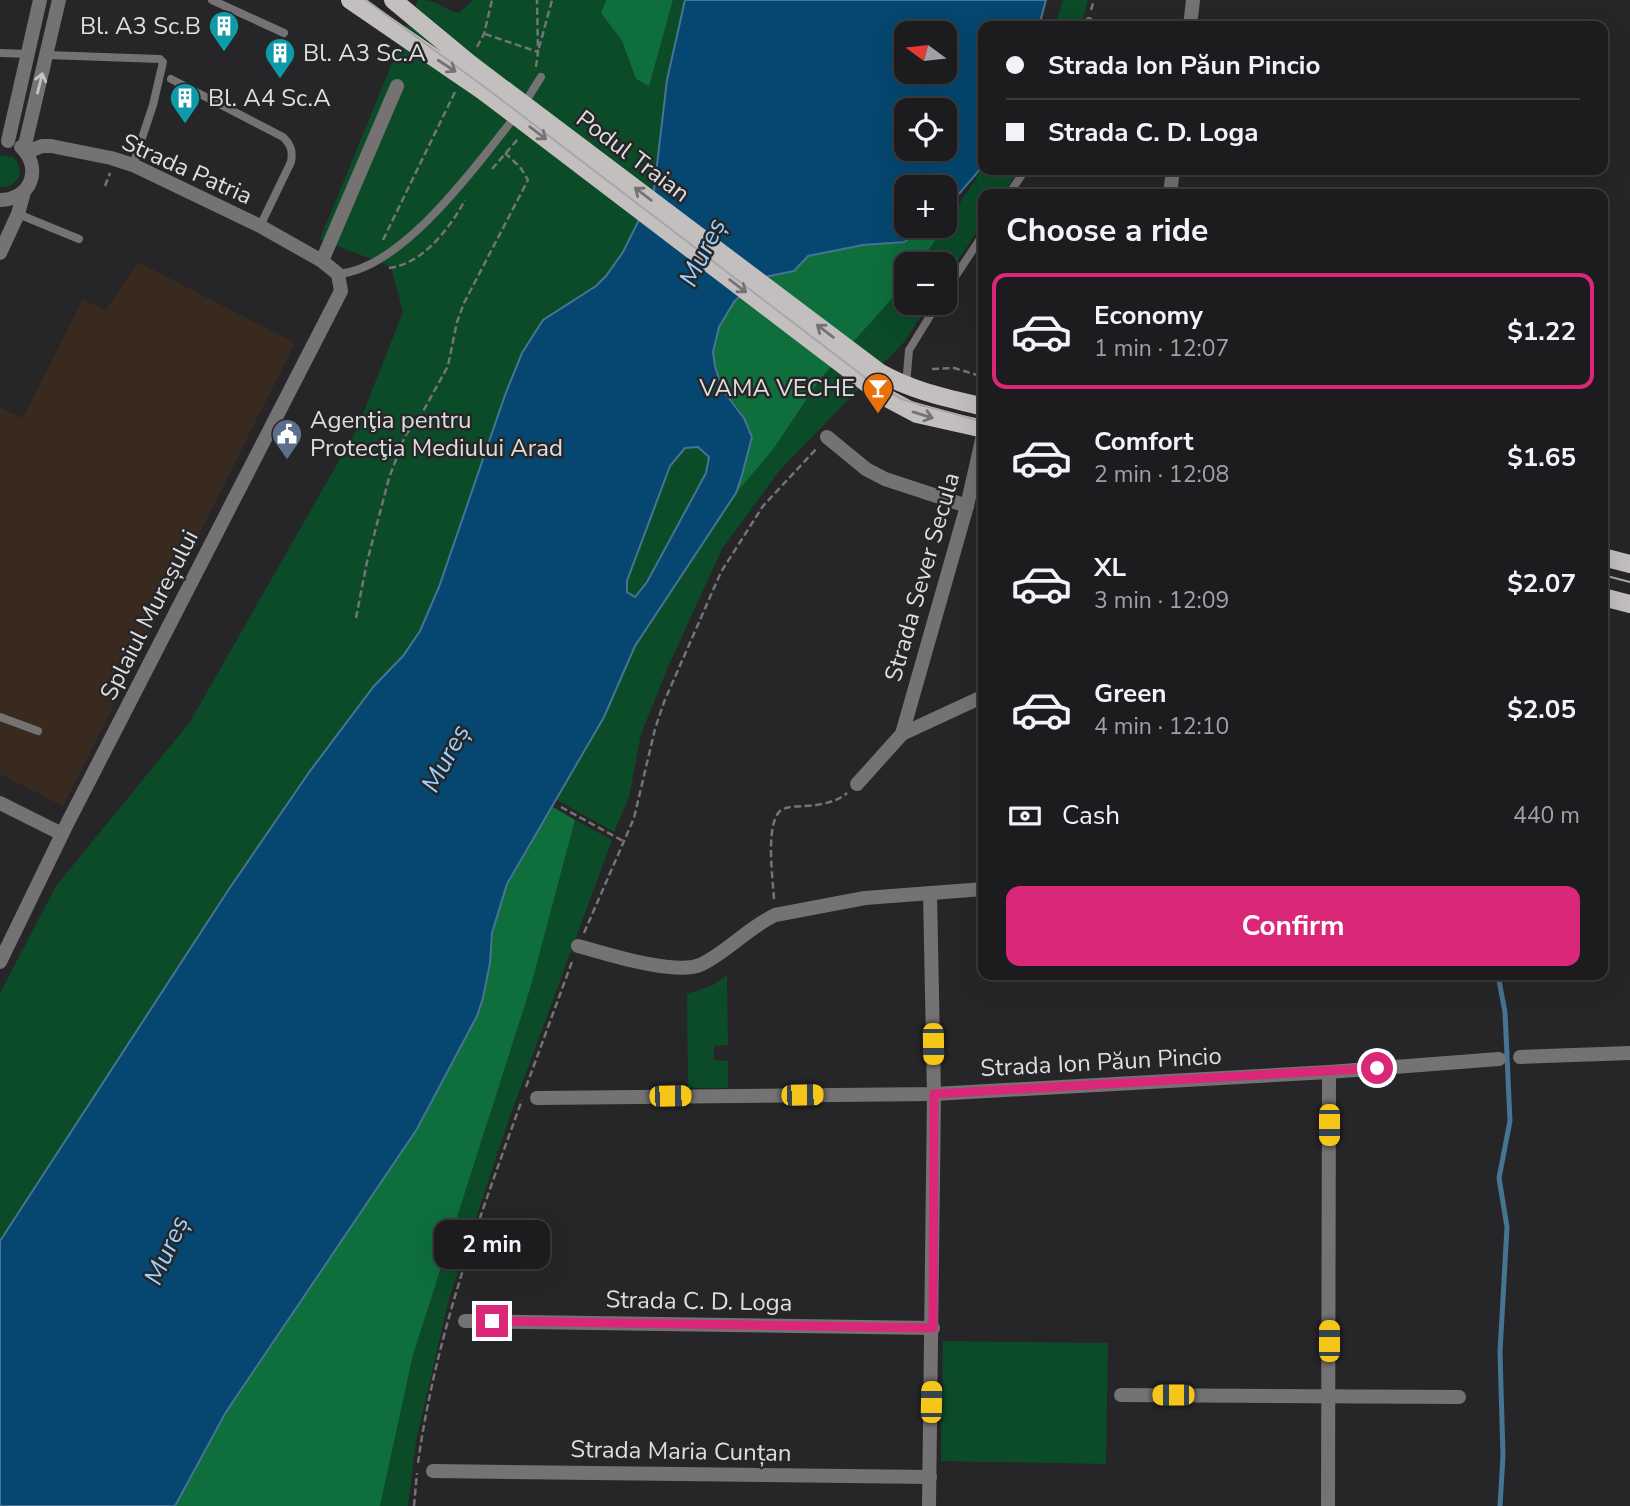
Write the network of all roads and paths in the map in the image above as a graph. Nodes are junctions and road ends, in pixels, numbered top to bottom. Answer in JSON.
{"nodes":[{"id":1,"x":40,"y":0,"type":"edge"},
{"id":2,"x":59,"y":0,"type":"edge"},
{"id":3,"x":212,"y":0,"type":"edge"},
{"id":4,"x":350,"y":0,"type":"edge"},
{"id":5,"x":393,"y":0,"type":"edge"},
{"id":6,"x":492,"y":0,"type":"edge"},
{"id":7,"x":537,"y":0,"type":"edge"},
{"id":8,"x":1194,"y":0,"type":"edge"},
{"id":9,"x":1191,"y":21,"type":"edge"},
{"id":10,"x":284,"y":33,"type":"dead end"},
{"id":11,"x":484,"y":34,"type":"junction"},
{"id":12,"x":0,"y":53,"type":"edge"},
{"id":13,"x":29,"y":54,"type":"junction"},
{"id":14,"x":47,"y":55,"type":"junction"},
{"id":15,"x":466,"y":70,"type":"junction"},
{"id":16,"x":541,"y":77,"type":"dead end"},
{"id":17,"x":171,"y":79,"type":"dead end"},
{"id":18,"x":397,"y":86,"type":"dead end"},
{"id":19,"x":4,"y":141,"type":"edge"},
{"id":20,"x":25,"y":150,"type":"junction"},
{"id":21,"x":505,"y":153,"type":"dead end"},
{"id":22,"x":133,"y":165,"type":"junction"},
{"id":23,"x":112,"y":167,"type":"dead end"},
{"id":24,"x":105,"y":186,"type":"dead end"},
{"id":25,"x":24,"y":192,"type":"junction"},
{"id":26,"x":466,"y":199,"type":"dead end"},
{"id":27,"x":0,"y":200,"type":"edge"},
{"id":28,"x":18,"y":214,"type":"junction"},
{"id":29,"x":260,"y":226,"type":"junction"},
{"id":30,"x":79,"y":239,"type":"dead end"},
{"id":31,"x":978,"y":242,"type":"edge"},
{"id":32,"x":0,"y":253,"type":"edge"},
{"id":33,"x":322,"y":261,"type":"junction"},
{"id":34,"x":373,"y":261,"type":"junction"},
{"id":35,"x":338,"y":274,"type":"junction"},
{"id":36,"x":957,"y":274,"type":"edge"},
{"id":37,"x":930,"y":315,"type":"edge"},
{"id":38,"x":932,"y":369,"type":"dead end"},
{"id":39,"x":978,"y":375,"type":"edge"},
{"id":40,"x":874,"y":379,"type":"junction"},
{"id":41,"x":905,"y":386,"type":"junction"},
{"id":42,"x":978,"y":405,"type":"edge"},
{"id":43,"x":978,"y":429,"type":"edge"},
{"id":44,"x":827,"y":437,"type":"dead end"},
{"id":45,"x":978,"y":457,"type":"edge"},
{"id":46,"x":967,"y":506,"type":"junction"},
{"id":47,"x":1608,"y":558,"type":"edge"},
{"id":48,"x":1630,"y":564,"type":"edge"},
{"id":49,"x":1608,"y":598,"type":"edge"},
{"id":50,"x":1630,"y":604,"type":"edge"},
{"id":51,"x":356,"y":618,"type":"dead end"},
{"id":52,"x":978,"y":699,"type":"edge"},
{"id":53,"x":0,"y":716,"type":"edge"},
{"id":54,"x":38,"y":732,"type":"dead end"},
{"id":55,"x":902,"y":734,"type":"junction"},
{"id":56,"x":857,"y":784,"type":"joint"},
{"id":57,"x":0,"y":803,"type":"edge"},
{"id":58,"x":561,"y":807,"type":"dead end"},
{"id":59,"x":62,"y":834,"type":"junction"},
{"id":60,"x":625,"y":842,"type":"dead end"},
{"id":61,"x":978,"y":889,"type":"edge"},
{"id":62,"x":930,"y":893,"type":"junction"},
{"id":63,"x":775,"y":915,"type":"junction"},
{"id":64,"x":578,"y":946,"type":"dead end"},
{"id":65,"x":0,"y":961,"type":"edge"},
{"id":66,"x":1630,"y":1054,"type":"edge"},
{"id":67,"x":1520,"y":1057,"type":"dead end"},
{"id":68,"x":1499,"y":1059,"type":"dead end"},
{"id":69,"x":1329,"y":1072,"type":"junction"},
{"id":70,"x":934,"y":1094,"type":"junction"},
{"id":71,"x":537,"y":1098,"type":"dead end"},
{"id":72,"x":465,"y":1321,"type":"dead end"},
{"id":73,"x":933,"y":1328,"type":"junction"},
{"id":74,"x":1121,"y":1395,"type":"dead end"},
{"id":75,"x":1330,"y":1395,"type":"junction"},
{"id":76,"x":1459,"y":1397,"type":"dead end"},
{"id":77,"x":433,"y":1471,"type":"dead end"},
{"id":78,"x":930,"y":1477,"type":"junction"},
{"id":79,"x":929,"y":1506,"type":"edge"},
{"id":80,"x":1328,"y":1506,"type":"edge"}],
"edges":[{"from":1,"to":13,"type":"street"},
{"from":2,"to":14,"type":"street"},
{"from":3,"to":10,"type":"lane"},
{"from":4,"to":15,"type":"main road","one_way":true},
{"from":5,"to":15,"type":"main road"},
{"from":6,"to":11,"type":"path"},
{"from":7,"to":11,"type":"path"},
{"from":8,"to":9,"type":"street"},
{"from":11,"to":15,"type":"path"},
{"from":12,"to":13,"type":"lane"},
{"from":13,"to":19,"type":"street"},
{"from":20,"to":14,"type":"street","one_way":true},
{"from":14,"to":22,"type":"lane"},
{"from":15,"to":34,"type":"path"},
{"from":15,"to":40,"type":"main road","name":"Podul Traian"},
{"from":16,"to":34,"type":"lane"},
{"from":17,"to":29,"type":"lane"},
{"from":18,"to":33,"type":"street"},
{"from":19,"to":20,"type":"street"},
{"from":20,"to":22,"type":"street","name":"Strada Patria"},
{"from":20,"to":25,"type":"street"},
{"from":21,"to":51,"type":"path"},
{"from":22,"to":29,"type":"street","name":"Strada Patria"},
{"from":23,"to":24,"type":"path"},
{"from":25,"to":27,"type":"street"},
{"from":25,"to":28,"type":"street"},
{"from":26,"to":34,"type":"path"},
{"from":28,"to":30,"type":"lane"},
{"from":28,"to":32,"type":"street"},
{"from":29,"to":33,"type":"street","name":"Strada Patria"},
{"from":31,"to":36,"type":"lane"},
{"from":33,"to":35,"type":"street","name":"Strada Patria"},
{"from":34,"to":35,"type":"lane"},
{"from":35,"to":59,"type":"street","name":"Splaiul Mureșului"},
{"from":37,"to":41,"type":"lane"},
{"from":38,"to":39,"type":"path"},
{"from":40,"to":41,"type":"main road"},
{"from":40,"to":43,"type":"main road","one_way":true},
{"from":41,"to":42,"type":"main road"},
{"from":44,"to":46,"type":"street"},
{"from":45,"to":46,"type":"street","name":"Strada Sever Secula"},
{"from":46,"to":55,"type":"street","name":"Strada Sever Secula"},
{"from":47,"to":48,"type":"main road"},
{"from":49,"to":50,"type":"main road"},
{"from":52,"to":55,"type":"street"},
{"from":53,"to":54,"type":"lane"},
{"from":55,"to":56,"type":"street"},
{"from":56,"to":63,"type":"path"},
{"from":57,"to":59,"type":"street"},
{"from":58,"to":60,"type":"path"},
{"from":59,"to":65,"type":"street","name":"Splaiul Mureșului"},
{"from":61,"to":62,"type":"street"},
{"from":62,"to":63,"type":"street"},
{"from":62,"to":70,"type":"street"},
{"from":63,"to":64,"type":"street"},
{"from":66,"to":67,"type":"street"},
{"from":68,"to":69,"type":"street","name":"Strada Ion Păun Pincio"},
{"from":69,"to":70,"type":"street","name":"Strada Ion Păun Pincio"},
{"from":69,"to":75,"type":"street"},
{"from":70,"to":71,"type":"street","name":"Strada Ion Păun Pincio"},
{"from":70,"to":73,"type":"street"},
{"from":72,"to":73,"type":"street","name":"Strada C. D. Loga"},
{"from":73,"to":78,"type":"street"},
{"from":74,"to":75,"type":"street"},
{"from":75,"to":76,"type":"street"},
{"from":75,"to":80,"type":"street"},
{"from":77,"to":78,"type":"street","name":"Strada Maria Cunțan"},
{"from":78,"to":79,"type":"street"}]}
